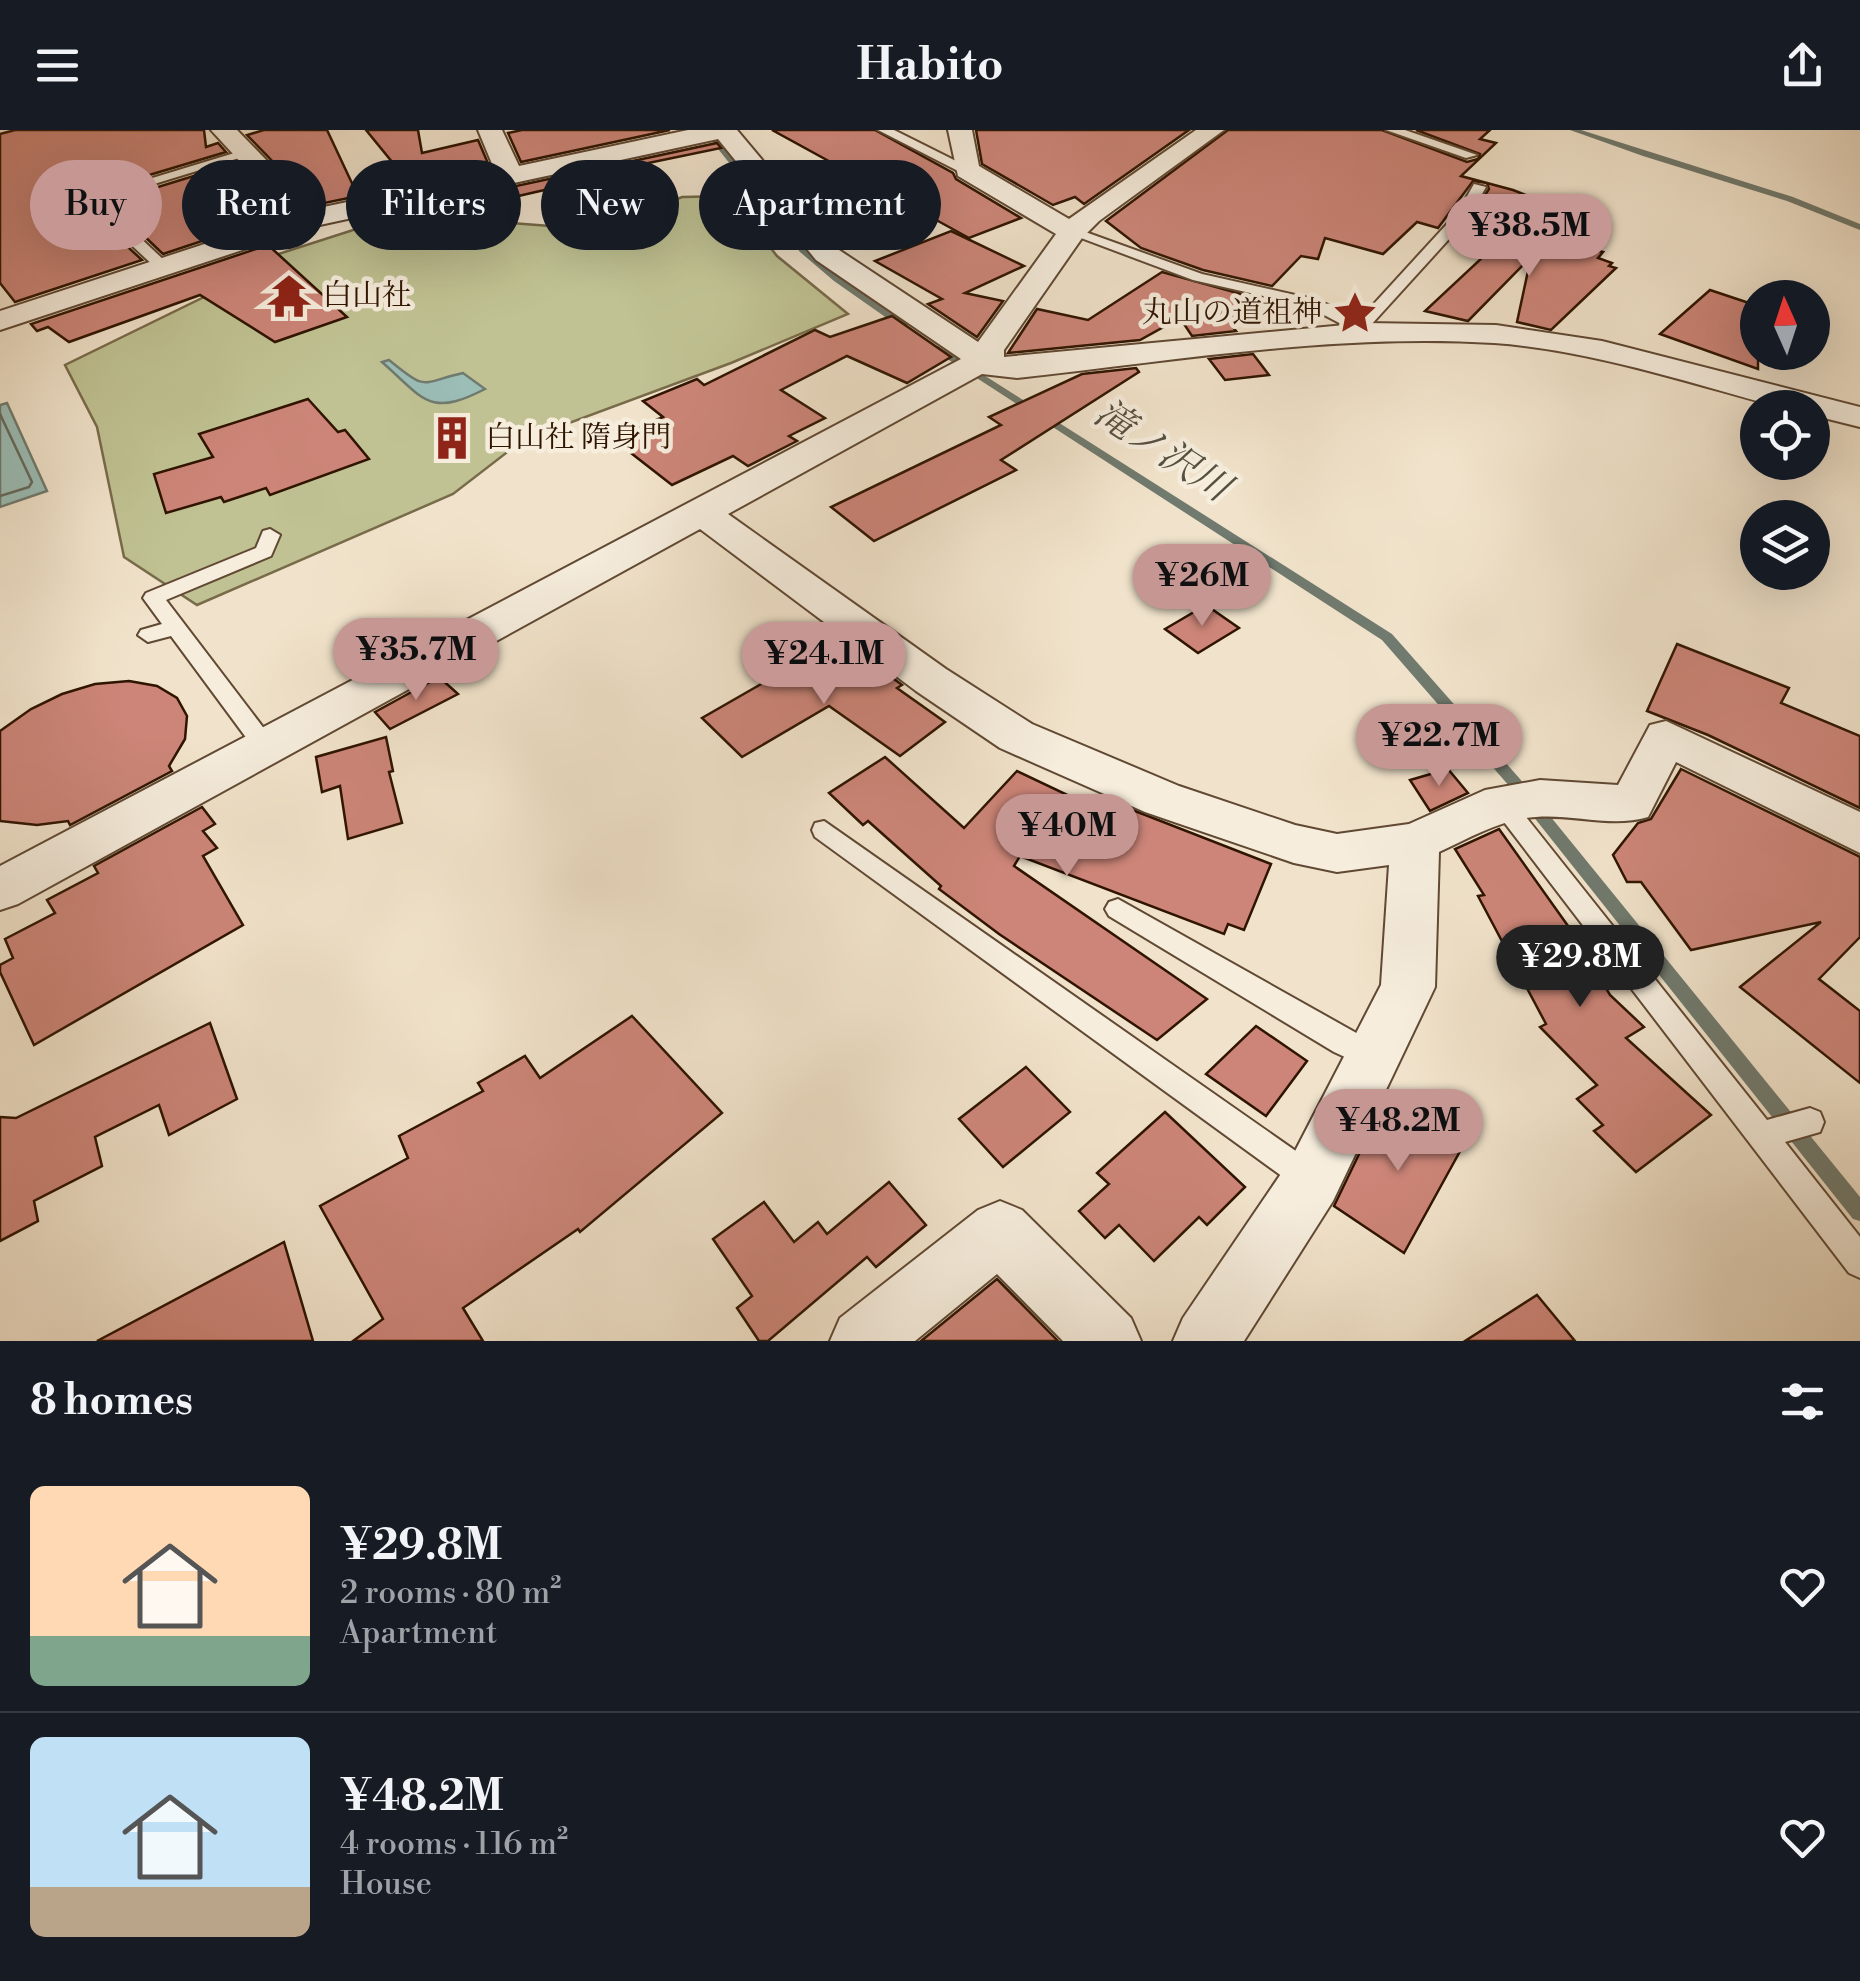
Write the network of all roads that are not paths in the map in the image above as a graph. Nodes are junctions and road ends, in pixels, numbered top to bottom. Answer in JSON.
{"nodes":[{"id":1,"x":223,"y":130,"type":"edge"},
{"id":2,"x":490,"y":130,"type":"edge"},
{"id":3,"x":724,"y":130,"type":"edge"},
{"id":4,"x":884,"y":130,"type":"edge"},
{"id":5,"x":960,"y":130,"type":"edge"},
{"id":6,"x":1158,"y":130,"type":"edge"},
{"id":7,"x":1392,"y":130,"type":"edge"},
{"id":8,"x":1202,"y":135,"type":"edge"},
{"id":9,"x":246,"y":154,"type":"junction"},
{"id":10,"x":1471,"y":155,"type":"dead end"},
{"id":11,"x":252,"y":160,"type":"edge"},
{"id":12,"x":504,"y":160,"type":"edge"},
{"id":13,"x":967,"y":170,"type":"junction"},
{"id":14,"x":521,"y":171,"type":"edge"},
{"id":15,"x":162,"y":178,"type":"edge"},
{"id":16,"x":1479,"y":187,"type":"dead end"},
{"id":17,"x":1072,"y":232,"type":"junction"},
{"id":18,"x":145,"y":250,"type":"edge"},
{"id":19,"x":211,"y":250,"type":"edge"},
{"id":20,"x":162,"y":266,"type":"junction"},
{"id":21,"x":1,"y":319,"type":"edge"},
{"id":22,"x":1364,"y":329,"type":"junction"},
{"id":23,"x":972,"y":368,"type":"junction"},
{"id":24,"x":1860,"y":417,"type":"edge"},
{"id":25,"x":702,"y":512,"type":"junction"},
{"id":26,"x":270,"y":535,"type":"dead end"},
{"id":27,"x":174,"y":628,"type":"junction"},
{"id":28,"x":148,"y":635,"type":"dead end"},
{"id":29,"x":264,"y":745,"type":"junction"},
{"id":30,"x":1517,"y":801,"type":"junction"},
{"id":31,"x":824,"y":830,"type":"dead end"},
{"id":32,"x":1860,"y":834,"type":"edge"},
{"id":33,"x":1416,"y":842,"type":"junction"},
{"id":34,"x":0,"y":890,"type":"edge"},
{"id":35,"x":1118,"y":909,"type":"dead end"},
{"id":36,"x":1373,"y":1056,"type":"junction"},
{"id":37,"x":1810,"y":1122,"type":"dead end"},
{"id":38,"x":1765,"y":1134,"type":"junction"},
{"id":39,"x":1312,"y":1180,"type":"junction"},
{"id":40,"x":1860,"y":1262,"type":"edge"},
{"id":41,"x":862,"y":1341,"type":"edge"},
{"id":42,"x":1108,"y":1341,"type":"edge"},
{"id":43,"x":1206,"y":1341,"type":"edge"}],
"edges":[{"from":1,"to":9,"type":"street"},
{"from":2,"to":12,"type":"street"},
{"from":3,"to":14,"type":"street"},
{"from":3,"to":23,"type":"street"},
{"from":4,"to":13,"type":"lane"},
{"from":5,"to":13,"type":"street"},
{"from":6,"to":8,"type":"street"},
{"from":7,"to":10,"type":"lane"},
{"from":8,"to":17,"type":"street"},
{"from":9,"to":11,"type":"street"},
{"from":9,"to":15,"type":"lane"},
{"from":13,"to":17,"type":"street"},
{"from":16,"to":22,"type":"lane"},
{"from":17,"to":22,"type":"lane"},
{"from":17,"to":23,"type":"street"},
{"from":18,"to":20,"type":"lane"},
{"from":19,"to":20,"type":"street"},
{"from":20,"to":21,"type":"street"},
{"from":22,"to":23,"type":"street"},
{"from":22,"to":24,"type":"street"},
{"from":23,"to":25,"type":"street"},
{"from":25,"to":29,"type":"street"},
{"from":25,"to":33,"type":"street"},
{"from":26,"to":27,"type":"lane"},
{"from":27,"to":28,"type":"lane"},
{"from":27,"to":29,"type":"lane"},
{"from":29,"to":34,"type":"street"},
{"from":30,"to":32,"type":"street"},
{"from":30,"to":33,"type":"street"},
{"from":30,"to":38,"type":"lane"},
{"from":31,"to":39,"type":"lane"},
{"from":33,"to":36,"type":"street"},
{"from":35,"to":36,"type":"lane"},
{"from":36,"to":39,"type":"street"},
{"from":37,"to":38,"type":"lane"},
{"from":38,"to":40,"type":"lane"},
{"from":39,"to":43,"type":"street"},
{"from":41,"to":42,"type":"street"}]}
